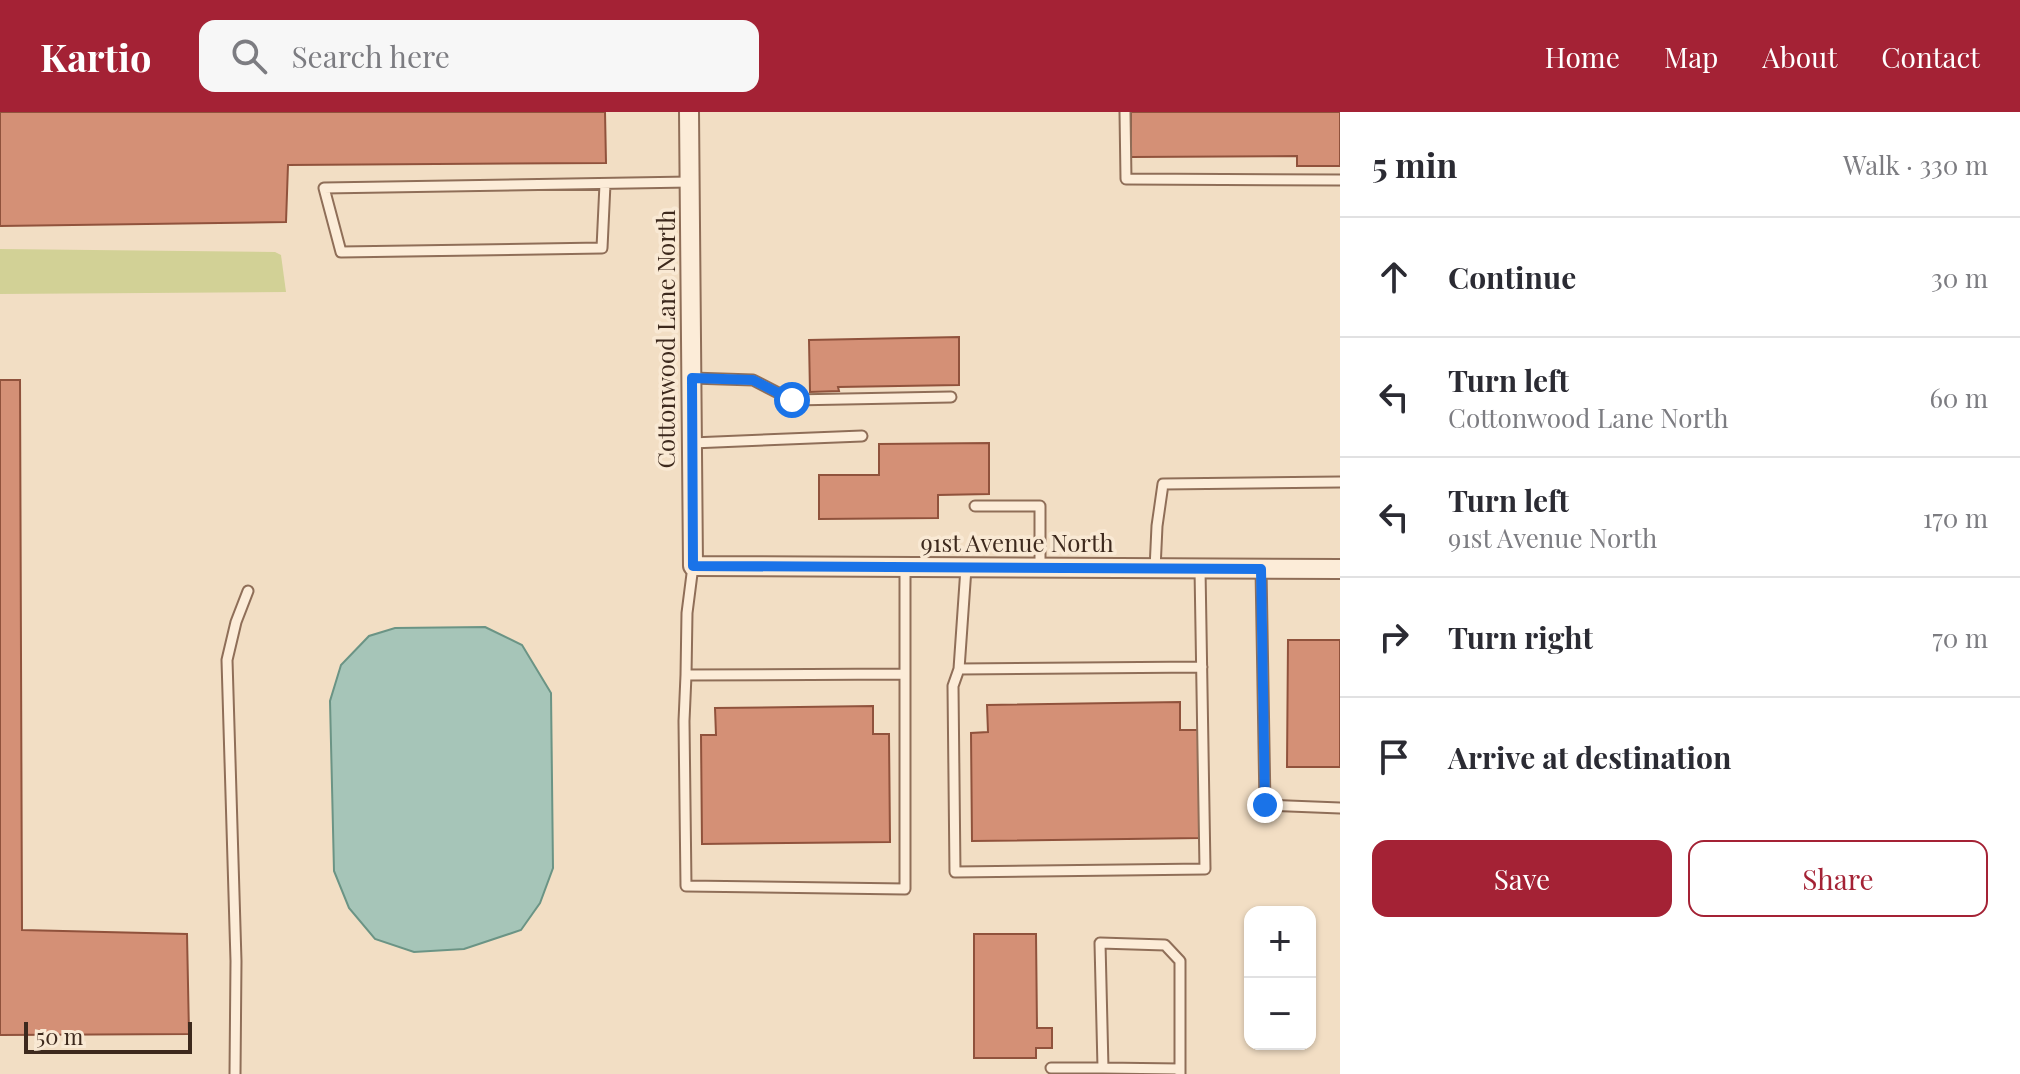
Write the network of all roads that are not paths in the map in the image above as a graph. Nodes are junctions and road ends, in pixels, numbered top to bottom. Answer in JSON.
{"nodes":[{"id":1,"x":689,"y":112,"type":"edge"},
{"id":2,"x":1125,"y":112,"type":"edge"},
{"id":3,"x":1340,"y":180,"type":"edge"},
{"id":4,"x":690,"y":182,"type":"junction"},
{"id":5,"x":605,"y":184,"type":"junction"},
{"id":6,"x":692,"y":378,"type":"junction"},
{"id":7,"x":951,"y":397,"type":"dead end"},
{"id":8,"x":862,"y":436,"type":"dead end"},
{"id":9,"x":692,"y":443,"type":"junction"},
{"id":10,"x":1340,"y":482,"type":"edge"},
{"id":11,"x":975,"y":506,"type":"dead end"},
{"id":12,"x":693,"y":566,"type":"junction"},
{"id":13,"x":905,"y":567,"type":"junction"},
{"id":14,"x":966,"y":568,"type":"junction"},
{"id":15,"x":1040,"y":568,"type":"junction"},
{"id":16,"x":1155,"y":569,"type":"junction"},
{"id":17,"x":1200,"y":569,"type":"junction"},
{"id":18,"x":1261,"y":569,"type":"junction"},
{"id":19,"x":1340,"y":569,"type":"edge"},
{"id":20,"x":248,"y":591,"type":"dead end"},
{"id":21,"x":1202,"y":667,"type":"junction"},
{"id":22,"x":959,"y":669,"type":"junction"},
{"id":23,"x":905,"y":674,"type":"junction"},
{"id":24,"x":686,"y":675,"type":"junction"},
{"id":25,"x":1340,"y":808,"type":"edge"},
{"id":26,"x":1051,"y":1068,"type":"dead end"},
{"id":27,"x":1103,"y":1068,"type":"junction"},
{"id":28,"x":1180,"y":1072,"type":"edge"},
{"id":29,"x":235,"y":1074,"type":"edge"}],
"edges":[{"from":1,"to":4,"type":"street","name":"Cottonwood Lane North"},
{"from":2,"to":3,"type":"lane"},
{"from":4,"to":5,"type":"lane"},
{"from":4,"to":6,"type":"street","name":"Cottonwood Lane North"},
{"from":5,"to":5,"type":"lane"},
{"from":6,"to":7,"type":"lane"},
{"from":6,"to":9,"type":"street","name":"Cottonwood Lane North"},
{"from":8,"to":9,"type":"lane"},
{"from":9,"to":12,"type":"street","name":"Cottonwood Lane North"},
{"from":10,"to":16,"type":"lane"},
{"from":11,"to":15,"type":"lane"},
{"from":12,"to":13,"type":"street","name":"91st Avenue North"},
{"from":12,"to":24,"type":"lane"},
{"from":13,"to":14,"type":"street","name":"91st Avenue North"},
{"from":13,"to":23,"type":"lane"},
{"from":14,"to":15,"type":"street","name":"91st Avenue North"},
{"from":14,"to":22,"type":"lane"},
{"from":15,"to":16,"type":"street","name":"91st Avenue North"},
{"from":16,"to":17,"type":"street","name":"91st Avenue North"},
{"from":17,"to":18,"type":"street","name":"91st Avenue North"},
{"from":17,"to":21,"type":"lane"},
{"from":18,"to":19,"type":"street","name":"91st Avenue North"},
{"from":18,"to":25,"type":"lane"},
{"from":20,"to":29,"type":"lane"},
{"from":21,"to":22,"type":"lane"},
{"from":21,"to":22,"type":"lane"},
{"from":23,"to":24,"type":"lane"},
{"from":23,"to":24,"type":"lane"},
{"from":26,"to":27,"type":"lane"},
{"from":27,"to":28,"type":"lane"},
{"from":27,"to":28,"type":"lane"}]}
